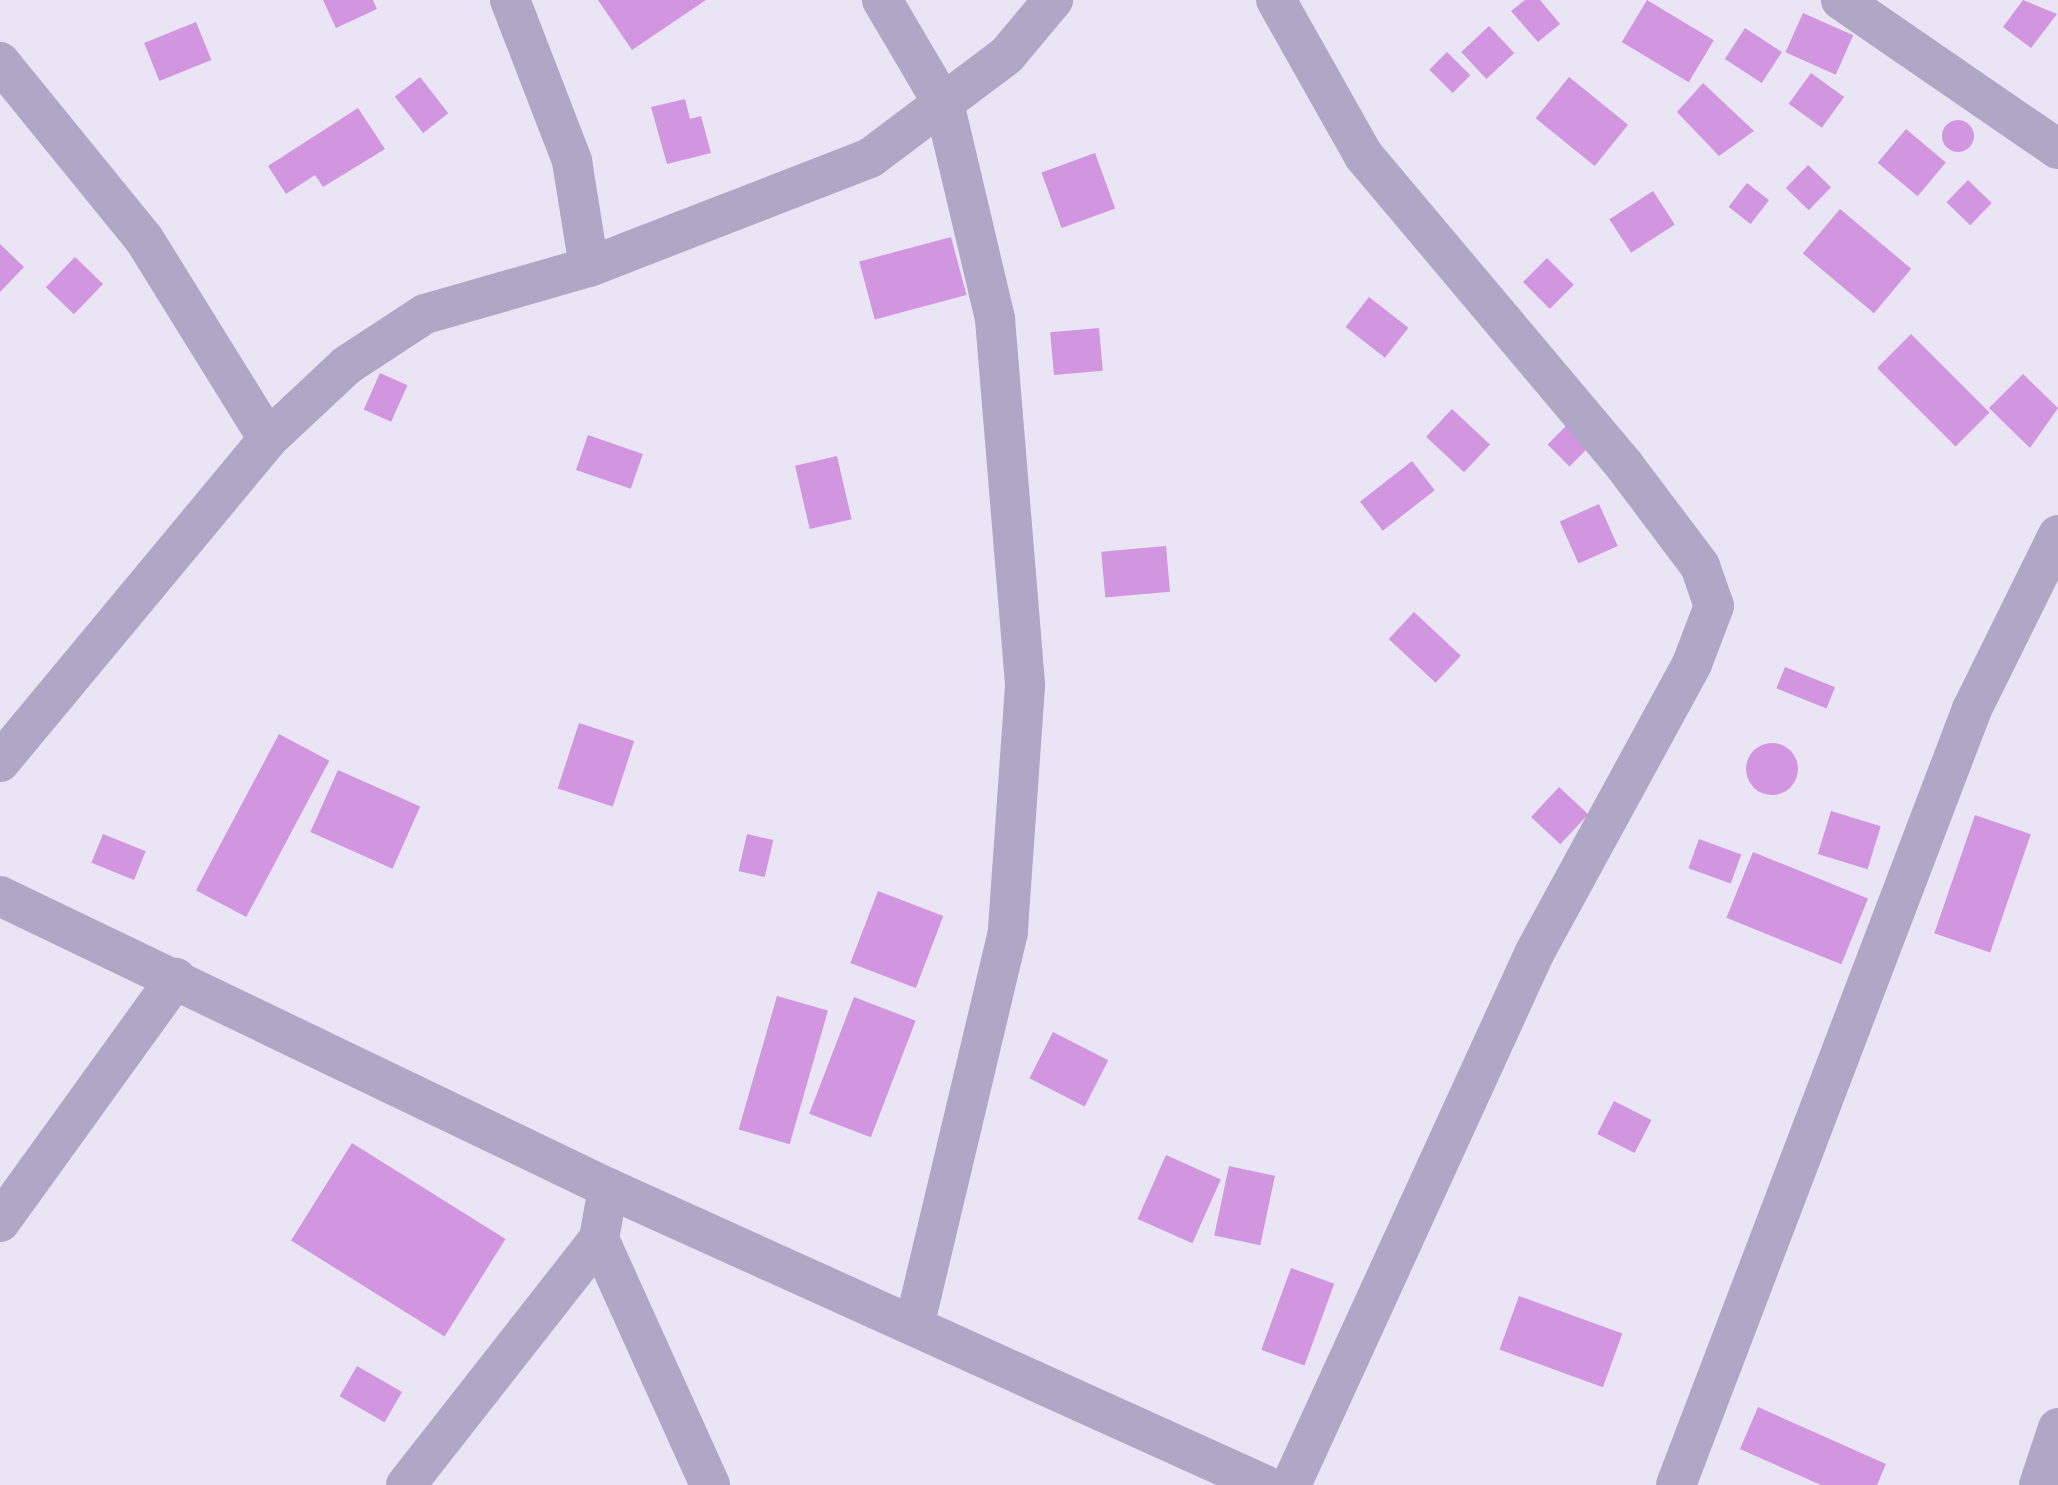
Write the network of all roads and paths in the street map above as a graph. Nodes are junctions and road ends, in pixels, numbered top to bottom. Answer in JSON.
{"nodes":[{"id":1,"x":510,"y":0,"type":"edge"},
{"id":2,"x":882,"y":0,"type":"edge"},
{"id":3,"x":1053,"y":0,"type":"edge"},
{"id":4,"x":1276,"y":0,"type":"edge"},
{"id":5,"x":1841,"y":0,"type":"edge"},
{"id":6,"x":0,"y":62,"type":"edge"},
{"id":7,"x":945,"y":106,"type":"junction"},
{"id":8,"x":2058,"y":148,"type":"edge"},
{"id":9,"x":589,"y":267,"type":"junction"},
{"id":10,"x":268,"y":439,"type":"junction"},
{"id":11,"x":2058,"y":536,"type":"edge"},
{"id":12,"x":0,"y":762,"type":"edge"},
{"id":13,"x":0,"y":896,"type":"edge"},
{"id":14,"x":176,"y":978,"type":"junction"},
{"id":15,"x":608,"y":1188,"type":"junction"},
{"id":16,"x":0,"y":1222,"type":"edge"},
{"id":17,"x":599,"y":1239,"type":"junction"},
{"id":18,"x":914,"y":1326,"type":"junction"},
{"id":19,"x":2058,"y":1428,"type":"edge"},
{"id":20,"x":406,"y":1485,"type":"edge"},
{"id":21,"x":710,"y":1485,"type":"edge"},
{"id":22,"x":1265,"y":1485,"type":"edge"},
{"id":23,"x":1290,"y":1485,"type":"edge"},
{"id":24,"x":1676,"y":1485,"type":"edge"},
{"id":25,"x":2038,"y":1485,"type":"edge"}],
"edges":[{"from":1,"to":9,"type":"street"},
{"from":2,"to":7,"type":"street"},
{"from":3,"to":7,"type":"street"},
{"from":4,"to":23,"type":"street"},
{"from":5,"to":8,"type":"street"},
{"from":6,"to":10,"type":"street"},
{"from":7,"to":9,"type":"street"},
{"from":7,"to":18,"type":"street"},
{"from":9,"to":10,"type":"street"},
{"from":10,"to":12,"type":"street"},
{"from":11,"to":24,"type":"street"},
{"from":13,"to":14,"type":"street"},
{"from":14,"to":15,"type":"street"},
{"from":14,"to":16,"type":"street"},
{"from":15,"to":17,"type":"street"},
{"from":15,"to":18,"type":"street"},
{"from":17,"to":20,"type":"street"},
{"from":17,"to":21,"type":"street"},
{"from":18,"to":22,"type":"street"},
{"from":19,"to":25,"type":"street"}]}
